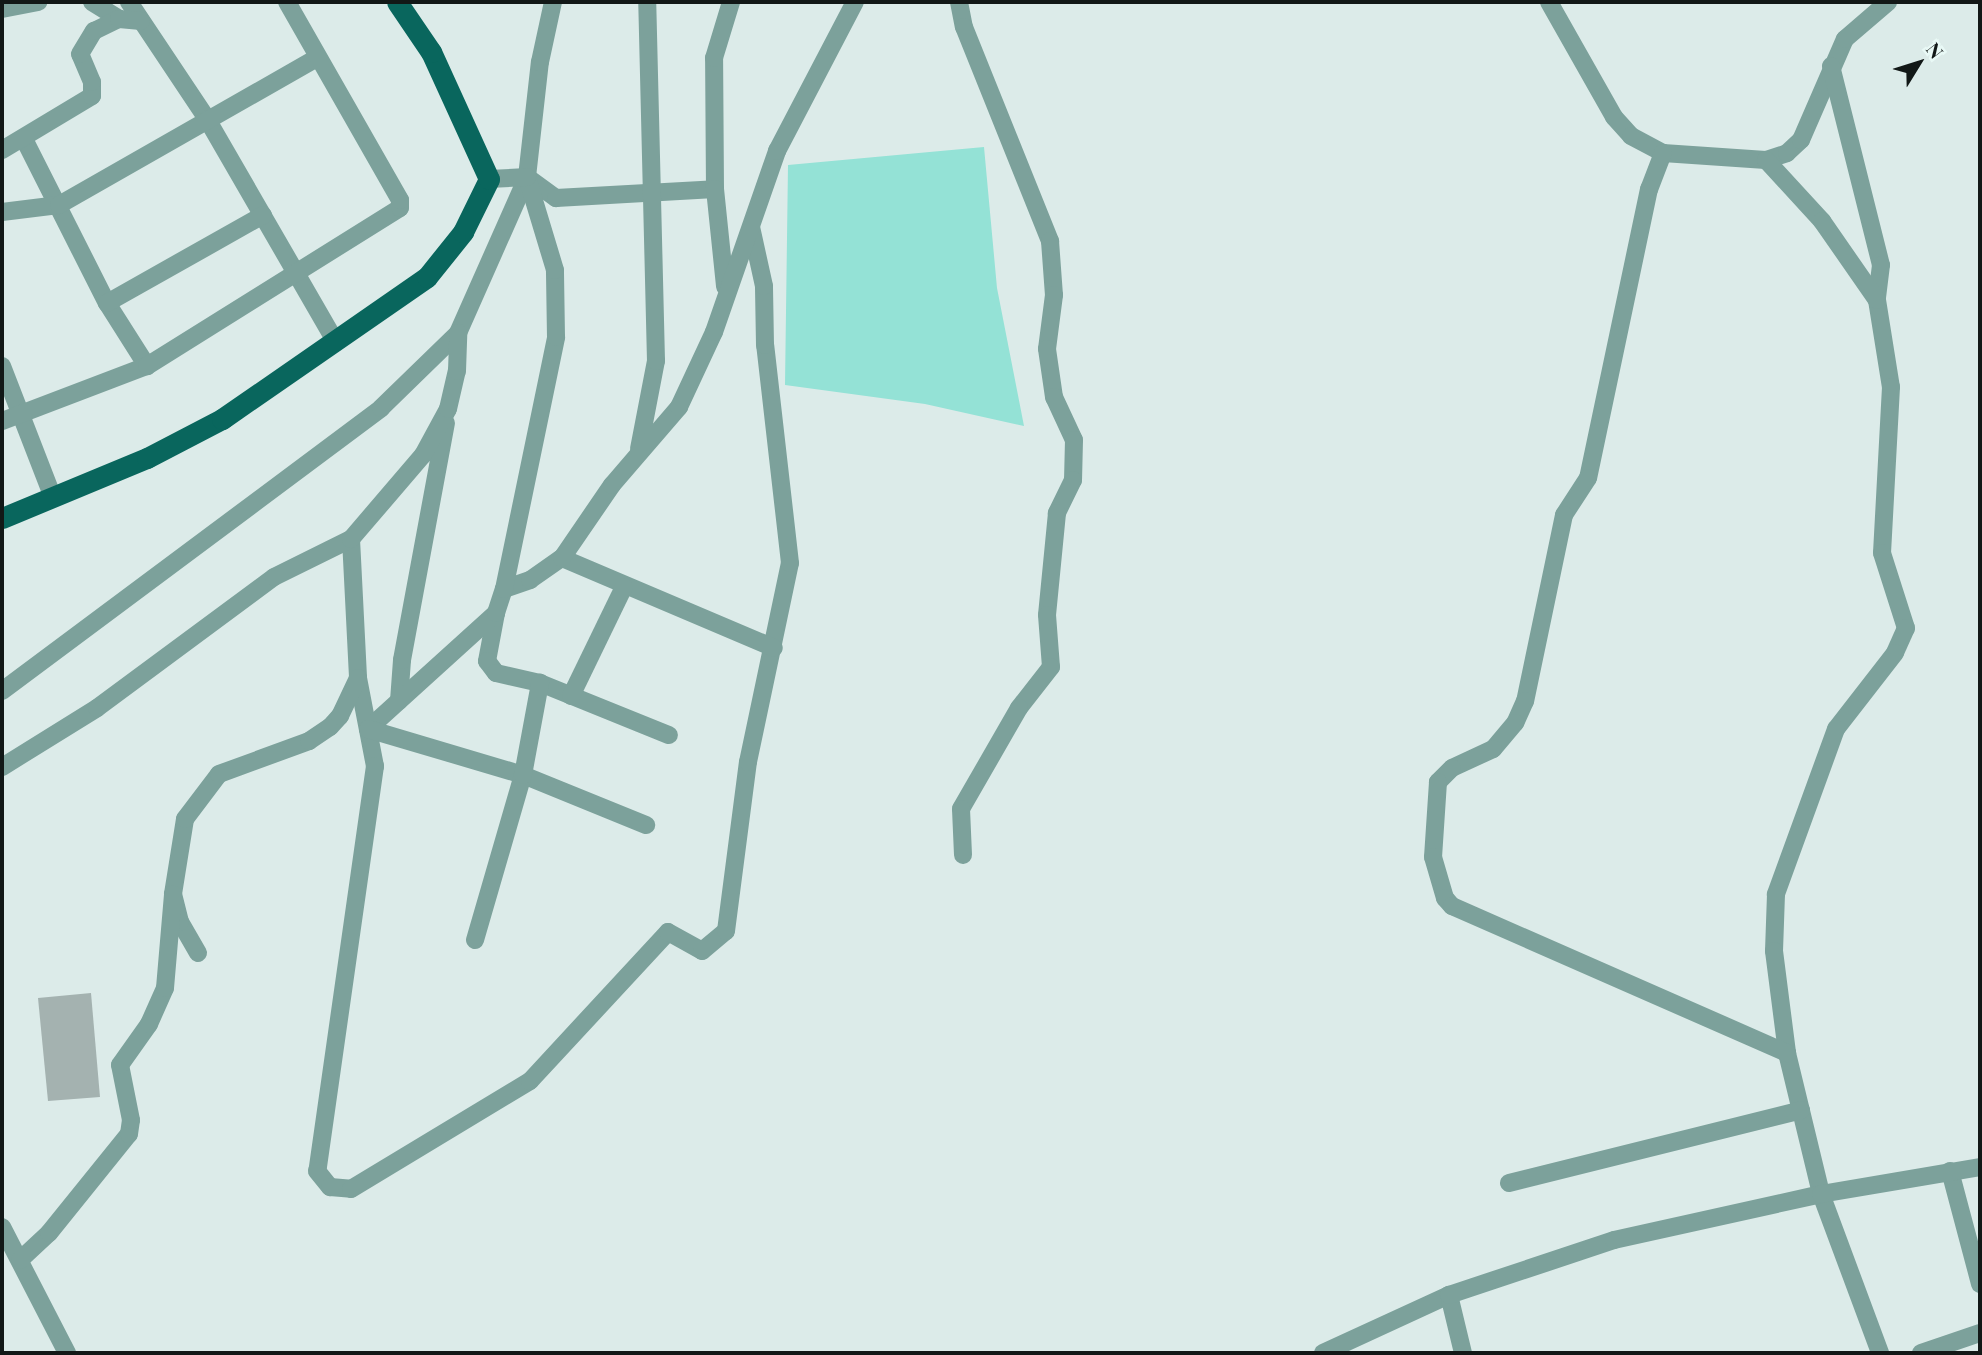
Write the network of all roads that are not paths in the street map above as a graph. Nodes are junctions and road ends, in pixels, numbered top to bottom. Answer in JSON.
{"nodes":[{"id":1,"x":38,"y":2,"type":"edge"},
{"id":2,"x":92,"y":2,"type":"edge"},
{"id":3,"x":129,"y":2,"type":"edge"},
{"id":4,"x":288,"y":2,"type":"edge"},
{"id":5,"x":397,"y":2,"type":"edge"},
{"id":6,"x":553,"y":2,"type":"edge"},
{"id":7,"x":647,"y":2,"type":"edge"},
{"id":8,"x":731,"y":2,"type":"edge"},
{"id":9,"x":855,"y":2,"type":"edge"},
{"id":10,"x":959,"y":2,"type":"edge"},
{"id":11,"x":1549,"y":2,"type":"edge"},
{"id":12,"x":1888,"y":2,"type":"edge"},
{"id":13,"x":2,"y":9,"type":"edge"},
{"id":14,"x":119,"y":19,"type":"junction"},
{"id":15,"x":141,"y":21,"type":"junction"},
{"id":16,"x":317,"y":58,"type":"junction"},
{"id":17,"x":1831,"y":66,"type":"junction"},
{"id":18,"x":207,"y":119,"type":"junction"},
{"id":19,"x":24,"y":139,"type":"junction"},
{"id":20,"x":2,"y":150,"type":"edge"},
{"id":21,"x":1663,"y":153,"type":"junction"},
{"id":22,"x":1766,"y":160,"type":"junction"},
{"id":23,"x":527,"y":177,"type":"junction"},
{"id":24,"x":489,"y":179,"type":"junction"},
{"id":25,"x":715,"y":189,"type":"junction"},
{"id":26,"x":651,"y":192,"type":"junction"},
{"id":27,"x":59,"y":205,"type":"junction"},
{"id":28,"x":2,"y":212,"type":"edge"},
{"id":29,"x":263,"y":215,"type":"junction"},
{"id":30,"x":751,"y":227,"type":"junction"},
{"id":31,"x":298,"y":274,"type":"junction"},
{"id":32,"x":726,"y":292,"type":"junction"},
{"id":33,"x":1877,"y":300,"type":"junction"},
{"id":34,"x":107,"y":303,"type":"junction"},
{"id":35,"x":458,"y":334,"type":"junction"},
{"id":36,"x":336,"y":342,"type":"junction"},
{"id":37,"x":2,"y":366,"type":"edge"},
{"id":38,"x":146,"y":366,"type":"junction"},
{"id":39,"x":448,"y":410,"type":"junction"},
{"id":40,"x":18,"y":412,"type":"junction"},
{"id":41,"x":2,"y":421,"type":"edge"},
{"id":42,"x":639,"y":449,"type":"junction"},
{"id":43,"x":52,"y":495,"type":"junction"},
{"id":44,"x":2,"y":518,"type":"edge"},
{"id":45,"x":351,"y":540,"type":"junction"},
{"id":46,"x":562,"y":558,"type":"junction"},
{"id":47,"x":624,"y":587,"type":"junction"},
{"id":48,"x":505,"y":589,"type":"junction"},
{"id":49,"x":496,"y":612,"type":"junction"},
{"id":50,"x":774,"y":648,"type":"junction"},
{"id":51,"x":358,"y":678,"type":"junction"},
{"id":52,"x":540,"y":684,"type":"junction"},
{"id":53,"x":2,"y":691,"type":"edge"},
{"id":54,"x":572,"y":696,"type":"junction"},
{"id":55,"x":399,"y":701,"type":"junction"},
{"id":56,"x":368,"y":729,"type":"junction"},
{"id":57,"x":669,"y":735,"type":"dead end"},
{"id":58,"x":2,"y":767,"type":"edge"},
{"id":59,"x":523,"y":775,"type":"junction"},
{"id":60,"x":646,"y":825,"type":"dead end"},
{"id":61,"x":963,"y":855,"type":"dead end"},
{"id":62,"x":173,"y":894,"type":"junction"},
{"id":63,"x":475,"y":940,"type":"dead end"},
{"id":64,"x":198,"y":953,"type":"dead end"},
{"id":65,"x":1787,"y":1053,"type":"junction"},
{"id":66,"x":1801,"y":1110,"type":"junction"},
{"id":67,"x":1980,"y":1167,"type":"edge"},
{"id":68,"x":1950,"y":1171,"type":"junction"},
{"id":69,"x":1509,"y":1183,"type":"dead end"},
{"id":70,"x":1821,"y":1194,"type":"junction"},
{"id":71,"x":2,"y":1227,"type":"edge"},
{"id":72,"x":20,"y":1260,"type":"junction"},
{"id":73,"x":1980,"y":1284,"type":"edge"},
{"id":74,"x":1449,"y":1295,"type":"junction"},
{"id":75,"x":1980,"y":1333,"type":"edge"},
{"id":76,"x":67,"y":1353,"type":"edge"},
{"id":77,"x":1323,"y":1353,"type":"edge"},
{"id":78,"x":1463,"y":1353,"type":"edge"},
{"id":79,"x":1880,"y":1353,"type":"edge"},
{"id":80,"x":1920,"y":1353,"type":"edge"}],
"edges":[{"from":1,"to":13,"type":"street"},
{"from":2,"to":14,"type":"street"},
{"from":3,"to":15,"type":"street"},
{"from":4,"to":16,"type":"street"},
{"from":5,"to":24,"type":"main road"},
{"from":6,"to":23,"type":"street"},
{"from":7,"to":26,"type":"street"},
{"from":8,"to":25,"type":"street"},
{"from":9,"to":30,"type":"street"},
{"from":10,"to":61,"type":"street"},
{"from":11,"to":21,"type":"street"},
{"from":12,"to":17,"type":"street"},
{"from":14,"to":15,"type":"street"},
{"from":14,"to":19,"type":"street"},
{"from":15,"to":18,"type":"street"},
{"from":16,"to":18,"type":"street"},
{"from":16,"to":31,"type":"street"},
{"from":17,"to":22,"type":"street"},
{"from":17,"to":33,"type":"street"},
{"from":18,"to":27,"type":"street"},
{"from":18,"to":29,"type":"street"},
{"from":19,"to":20,"type":"street"},
{"from":19,"to":27,"type":"street"},
{"from":21,"to":22,"type":"street"},
{"from":21,"to":65,"type":"street"},
{"from":22,"to":33,"type":"street"},
{"from":23,"to":24,"type":"street"},
{"from":23,"to":26,"type":"street"},
{"from":23,"to":35,"type":"street"},
{"from":23,"to":48,"type":"street"},
{"from":24,"to":36,"type":"main road"},
{"from":25,"to":26,"type":"street"},
{"from":25,"to":32,"type":"street"},
{"from":26,"to":42,"type":"street"},
{"from":27,"to":28,"type":"street"},
{"from":27,"to":34,"type":"street"},
{"from":29,"to":31,"type":"street"},
{"from":29,"to":34,"type":"street"},
{"from":30,"to":32,"type":"street"},
{"from":30,"to":50,"type":"street"},
{"from":31,"to":36,"type":"street"},
{"from":31,"to":38,"type":"street"},
{"from":32,"to":42,"type":"street"},
{"from":33,"to":65,"type":"street"},
{"from":34,"to":38,"type":"street"},
{"from":35,"to":39,"type":"street"},
{"from":35,"to":53,"type":"street"},
{"from":36,"to":43,"type":"main road"},
{"from":37,"to":40,"type":"street"},
{"from":38,"to":40,"type":"street"},
{"from":39,"to":45,"type":"street"},
{"from":39,"to":55,"type":"street"},
{"from":40,"to":41,"type":"street"},
{"from":40,"to":43,"type":"street"},
{"from":42,"to":46,"type":"street"},
{"from":43,"to":44,"type":"main road"},
{"from":45,"to":51,"type":"street"},
{"from":45,"to":58,"type":"street"},
{"from":46,"to":47,"type":"street"},
{"from":46,"to":48,"type":"street"},
{"from":47,"to":50,"type":"street"},
{"from":47,"to":54,"type":"street"},
{"from":48,"to":49,"type":"street"},
{"from":49,"to":52,"type":"street"},
{"from":49,"to":55,"type":"street"},
{"from":50,"to":56,"type":"street"},
{"from":51,"to":56,"type":"street"},
{"from":51,"to":62,"type":"street"},
{"from":52,"to":54,"type":"street"},
{"from":52,"to":59,"type":"street"},
{"from":54,"to":57,"type":"street"},
{"from":55,"to":56,"type":"street"},
{"from":56,"to":59,"type":"street"},
{"from":59,"to":60,"type":"street"},
{"from":59,"to":63,"type":"street"},
{"from":62,"to":64,"type":"street"},
{"from":62,"to":72,"type":"street"},
{"from":65,"to":66,"type":"street"},
{"from":66,"to":69,"type":"street"},
{"from":66,"to":70,"type":"street"},
{"from":67,"to":68,"type":"street"},
{"from":68,"to":70,"type":"street"},
{"from":68,"to":73,"type":"street"},
{"from":70,"to":74,"type":"street"},
{"from":70,"to":79,"type":"street"},
{"from":71,"to":72,"type":"street"},
{"from":72,"to":76,"type":"street"},
{"from":74,"to":77,"type":"street"},
{"from":74,"to":78,"type":"street"},
{"from":75,"to":80,"type":"street"}]}
